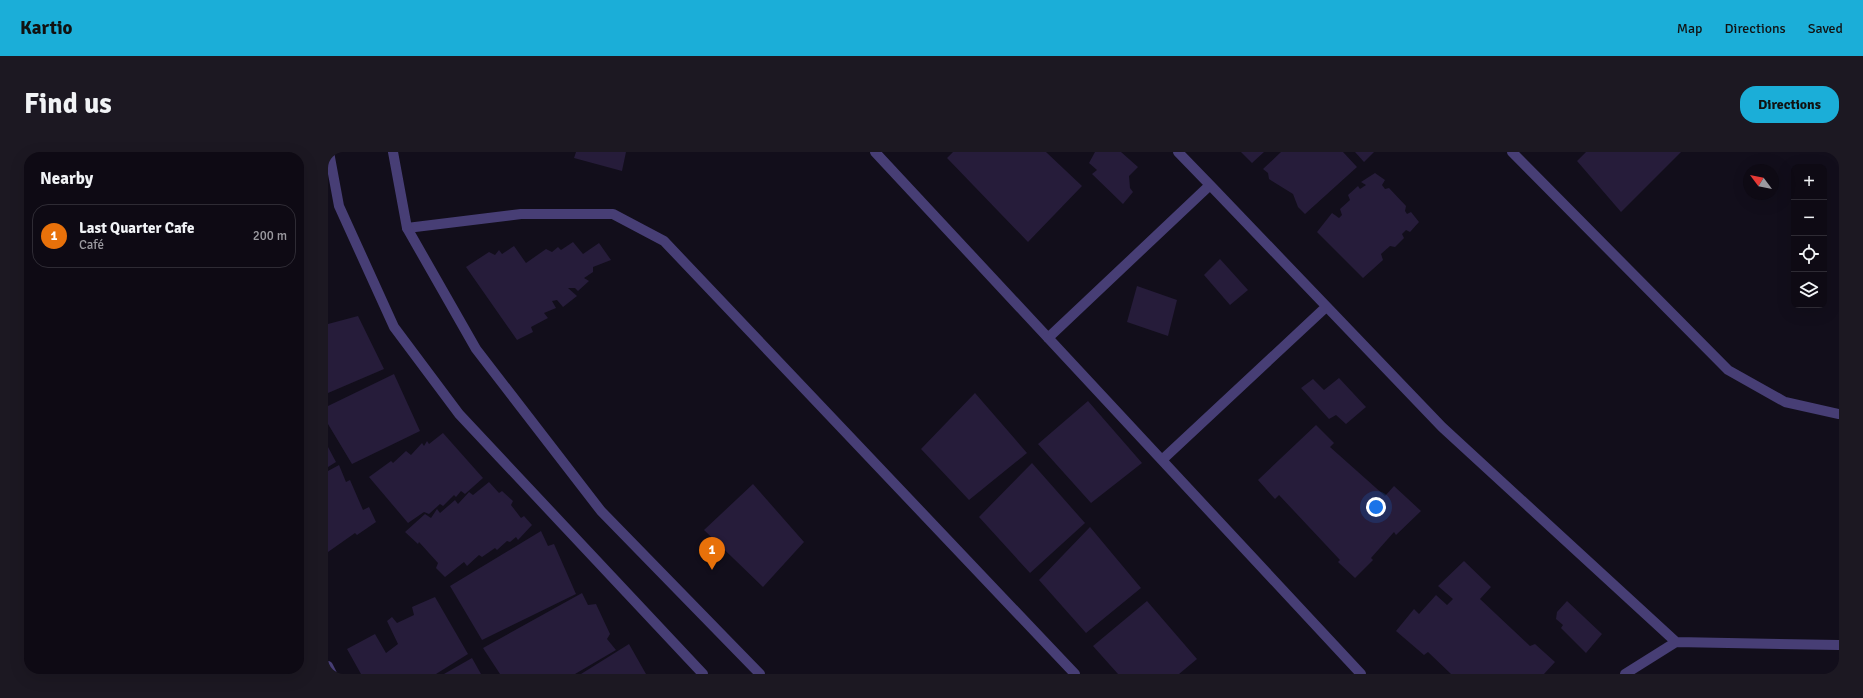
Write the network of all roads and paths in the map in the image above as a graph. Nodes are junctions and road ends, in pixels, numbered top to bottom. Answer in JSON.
{"nodes":[{"id":1,"x":329,"y":152,"type":"edge"},
{"id":2,"x":393,"y":152,"type":"edge"},
{"id":3,"x":875,"y":152,"type":"edge"},
{"id":4,"x":1178,"y":152,"type":"edge"},
{"id":5,"x":1512,"y":152,"type":"edge"},
{"id":6,"x":1210,"y":185,"type":"junction"},
{"id":7,"x":407,"y":228,"type":"junction"},
{"id":8,"x":1326,"y":307,"type":"junction"},
{"id":9,"x":1048,"y":338,"type":"junction"},
{"id":10,"x":1839,"y":414,"type":"edge"},
{"id":11,"x":1162,"y":460,"type":"junction"},
{"id":12,"x":1676,"y":642,"type":"junction"},
{"id":13,"x":1839,"y":645,"type":"edge"},
{"id":14,"x":328,"y":666,"type":"edge"},
{"id":15,"x":332,"y":674,"type":"edge"},
{"id":16,"x":703,"y":674,"type":"edge"},
{"id":17,"x":760,"y":674,"type":"edge"},
{"id":18,"x":1075,"y":674,"type":"edge"},
{"id":19,"x":1361,"y":674,"type":"edge"},
{"id":20,"x":1626,"y":674,"type":"edge"}],
"edges":[{"from":1,"to":16,"type":"street"},
{"from":2,"to":7,"type":"street"},
{"from":3,"to":9,"type":"street"},
{"from":4,"to":6,"type":"street"},
{"from":5,"to":10,"type":"street"},
{"from":6,"to":8,"type":"street"},
{"from":6,"to":9,"type":"street"},
{"from":7,"to":17,"type":"street"},
{"from":7,"to":18,"type":"street"},
{"from":8,"to":11,"type":"street"},
{"from":8,"to":12,"type":"street"},
{"from":9,"to":11,"type":"street"},
{"from":11,"to":19,"type":"street"},
{"from":12,"to":13,"type":"street"},
{"from":12,"to":20,"type":"street"},
{"from":14,"to":15,"type":"street"}]}
